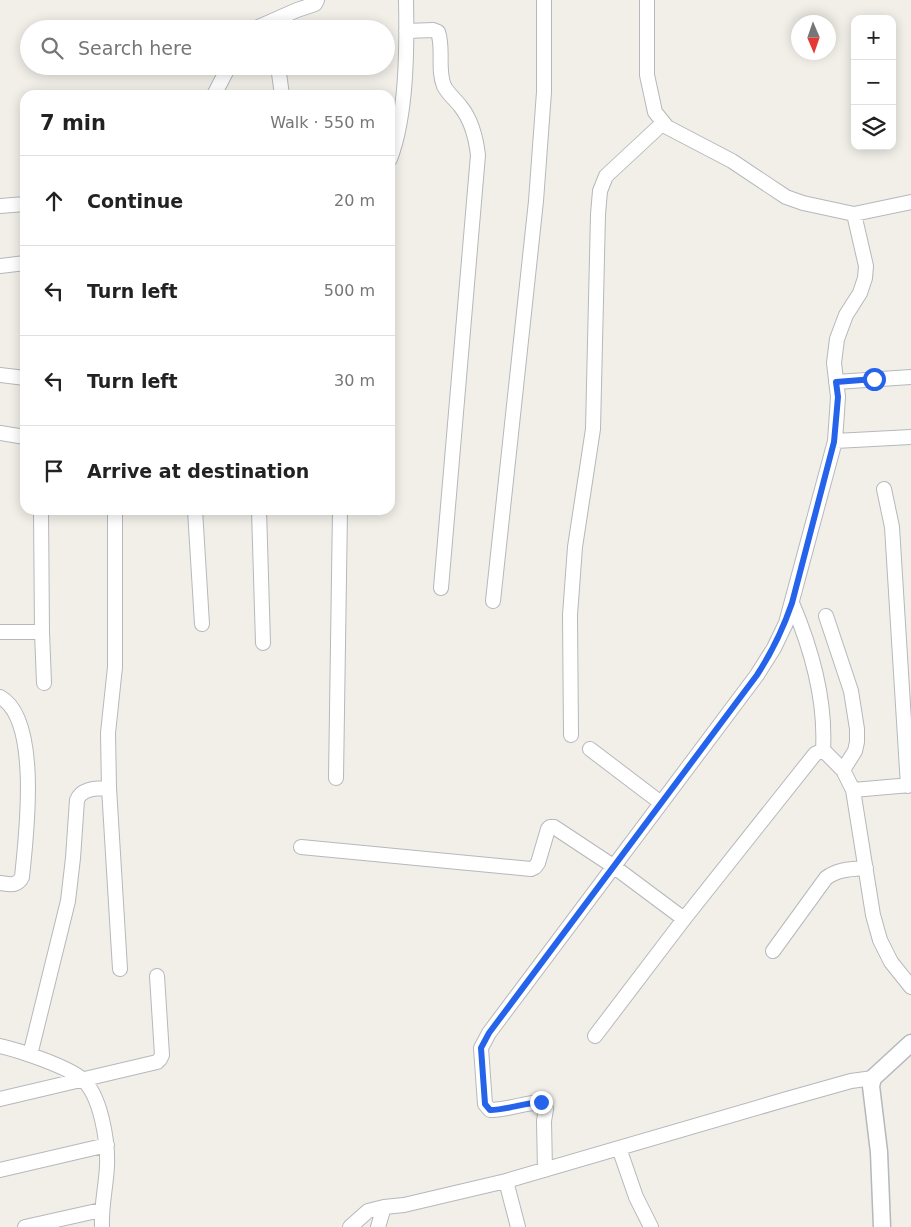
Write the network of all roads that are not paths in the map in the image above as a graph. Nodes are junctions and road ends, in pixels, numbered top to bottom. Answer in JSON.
{"nodes":[{"id":1,"x":317,"y":0,"type":"edge"},
{"id":2,"x":406,"y":0,"type":"edge"},
{"id":3,"x":544,"y":0,"type":"edge"},
{"id":4,"x":647,"y":0,"type":"edge"},
{"id":5,"x":282,"y":20,"type":"edge"},
{"id":6,"x":406,"y":30,"type":"junction"},
{"id":7,"x":225,"y":75,"type":"edge"},
{"id":8,"x":279,"y":75,"type":"edge"},
{"id":9,"x":218,"y":90,"type":"edge"},
{"id":10,"x":281,"y":90,"type":"edge"},
{"id":11,"x":662,"y":123,"type":"junction"},
{"id":12,"x":395,"y":146,"type":"edge"},
{"id":13,"x":911,"y":202,"type":"edge"},
{"id":14,"x":20,"y":204,"type":"edge"},
{"id":15,"x":0,"y":206,"type":"edge"},
{"id":16,"x":854,"y":214,"type":"junction"},
{"id":17,"x":20,"y":264,"type":"edge"},
{"id":18,"x":0,"y":266,"type":"edge"},
{"id":19,"x":0,"y":375,"type":"edge"},
{"id":20,"x":20,"y":377,"type":"edge"},
{"id":21,"x":911,"y":377,"type":"edge"},
{"id":22,"x":836,"y":382,"type":"junction"},
{"id":23,"x":0,"y":432,"type":"edge"},
{"id":24,"x":20,"y":436,"type":"edge"},
{"id":25,"x":911,"y":437,"type":"edge"},
{"id":26,"x":834,"y":442,"type":"junction"},
{"id":27,"x":884,"y":489,"type":"dead end"},
{"id":28,"x":41,"y":515,"type":"edge"},
{"id":29,"x":115,"y":515,"type":"edge"},
{"id":30,"x":194,"y":515,"type":"edge"},
{"id":31,"x":259,"y":515,"type":"edge"},
{"id":32,"x":340,"y":515,"type":"edge"},
{"id":33,"x":441,"y":588,"type":"dead end"},
{"id":34,"x":493,"y":601,"type":"dead end"},
{"id":35,"x":792,"y":603,"type":"junction"},
{"id":36,"x":826,"y":616,"type":"dead end"},
{"id":37,"x":202,"y":624,"type":"dead end"},
{"id":38,"x":0,"y":632,"type":"edge"},
{"id":39,"x":42,"y":632,"type":"junction"},
{"id":40,"x":263,"y":643,"type":"dead end"},
{"id":41,"x":44,"y":683,"type":"dead end"},
{"id":42,"x":0,"y":697,"type":"edge"},
{"id":43,"x":571,"y":735,"type":"dead end"},
{"id":44,"x":590,"y":749,"type":"dead end"},
{"id":45,"x":823,"y":750,"type":"junction"},
{"id":46,"x":843,"y":770,"type":"junction"},
{"id":47,"x":336,"y":778,"type":"dead end"},
{"id":48,"x":910,"y":786,"type":"edge"},
{"id":49,"x":109,"y":788,"type":"junction"},
{"id":50,"x":853,"y":790,"type":"junction"},
{"id":51,"x":661,"y":803,"type":"junction"},
{"id":52,"x":301,"y":847,"type":"dead end"},
{"id":53,"x":613,"y":866,"type":"junction"},
{"id":54,"x":866,"y":868,"type":"junction"},
{"id":55,"x":0,"y":882,"type":"edge"},
{"id":56,"x":684,"y":919,"type":"junction"},
{"id":57,"x":773,"y":951,"type":"dead end"},
{"id":58,"x":120,"y":970,"type":"dead end"},
{"id":59,"x":157,"y":976,"type":"dead end"},
{"id":60,"x":911,"y":987,"type":"edge"},
{"id":61,"x":595,"y":1036,"type":"dead end"},
{"id":62,"x":911,"y":1043,"type":"edge"},
{"id":63,"x":0,"y":1046,"type":"edge"},
{"id":64,"x":30,"y":1055,"type":"junction"},
{"id":65,"x":873,"y":1078,"type":"junction"},
{"id":66,"x":83,"y":1080,"type":"junction"},
{"id":67,"x":0,"y":1099,"type":"edge"},
{"id":68,"x":107,"y":1145,"type":"junction"},
{"id":69,"x":619,"y":1148,"type":"junction"},
{"id":70,"x":0,"y":1170,"type":"edge"},
{"id":71,"x":545,"y":1170,"type":"junction"},
{"id":72,"x":506,"y":1181,"type":"junction"},
{"id":73,"x":384,"y":1206,"type":"junction"},
{"id":74,"x":101,"y":1210,"type":"junction"},
{"id":75,"x":25,"y":1227,"type":"edge"},
{"id":76,"x":102,"y":1227,"type":"edge"},
{"id":77,"x":350,"y":1227,"type":"edge"},
{"id":78,"x":378,"y":1227,"type":"edge"},
{"id":79,"x":518,"y":1227,"type":"edge"},
{"id":80,"x":651,"y":1227,"type":"edge"},
{"id":81,"x":882,"y":1227,"type":"edge"}],
"edges":[{"from":1,"to":5,"type":"street"},
{"from":2,"to":6,"type":"street"},
{"from":3,"to":34,"type":"street"},
{"from":4,"to":11,"type":"street"},
{"from":6,"to":12,"type":"street"},
{"from":6,"to":33,"type":"street"},
{"from":7,"to":9,"type":"street"},
{"from":8,"to":10,"type":"street"},
{"from":11,"to":16,"type":"street"},
{"from":11,"to":43,"type":"street"},
{"from":13,"to":16,"type":"street"},
{"from":14,"to":15,"type":"street"},
{"from":16,"to":22,"type":"street"},
{"from":17,"to":18,"type":"street"},
{"from":19,"to":20,"type":"street"},
{"from":21,"to":22,"type":"street"},
{"from":22,"to":26,"type":"street"},
{"from":23,"to":24,"type":"street"},
{"from":25,"to":26,"type":"street"},
{"from":26,"to":35,"type":"street"},
{"from":27,"to":48,"type":"street"},
{"from":28,"to":39,"type":"street"},
{"from":29,"to":49,"type":"street"},
{"from":30,"to":37,"type":"street"},
{"from":31,"to":40,"type":"street"},
{"from":32,"to":47,"type":"street"},
{"from":35,"to":45,"type":"street"},
{"from":35,"to":51,"type":"street"},
{"from":36,"to":46,"type":"street"},
{"from":38,"to":39,"type":"street"},
{"from":39,"to":41,"type":"street"},
{"from":42,"to":55,"type":"street"},
{"from":44,"to":51,"type":"street"},
{"from":45,"to":46,"type":"street"},
{"from":45,"to":56,"type":"street"},
{"from":46,"to":50,"type":"street"},
{"from":48,"to":50,"type":"street"},
{"from":49,"to":58,"type":"street"},
{"from":49,"to":64,"type":"street"},
{"from":50,"to":54,"type":"street"},
{"from":51,"to":53,"type":"street"},
{"from":52,"to":53,"type":"street"},
{"from":53,"to":56,"type":"street"},
{"from":53,"to":71,"type":"street"},
{"from":54,"to":57,"type":"street"},
{"from":54,"to":60,"type":"street"},
{"from":56,"to":61,"type":"street"},
{"from":59,"to":66,"type":"street"},
{"from":62,"to":65,"type":"street"},
{"from":63,"to":64,"type":"street"},
{"from":64,"to":66,"type":"street"},
{"from":65,"to":69,"type":"street"},
{"from":65,"to":81,"type":"street"},
{"from":66,"to":67,"type":"street"},
{"from":66,"to":68,"type":"street"},
{"from":68,"to":70,"type":"street"},
{"from":68,"to":74,"type":"street"},
{"from":69,"to":71,"type":"street"},
{"from":69,"to":80,"type":"street"},
{"from":71,"to":72,"type":"street"},
{"from":72,"to":73,"type":"street"},
{"from":72,"to":79,"type":"street"},
{"from":73,"to":77,"type":"street"},
{"from":73,"to":78,"type":"street"},
{"from":74,"to":75,"type":"street"},
{"from":74,"to":76,"type":"street"}]}
